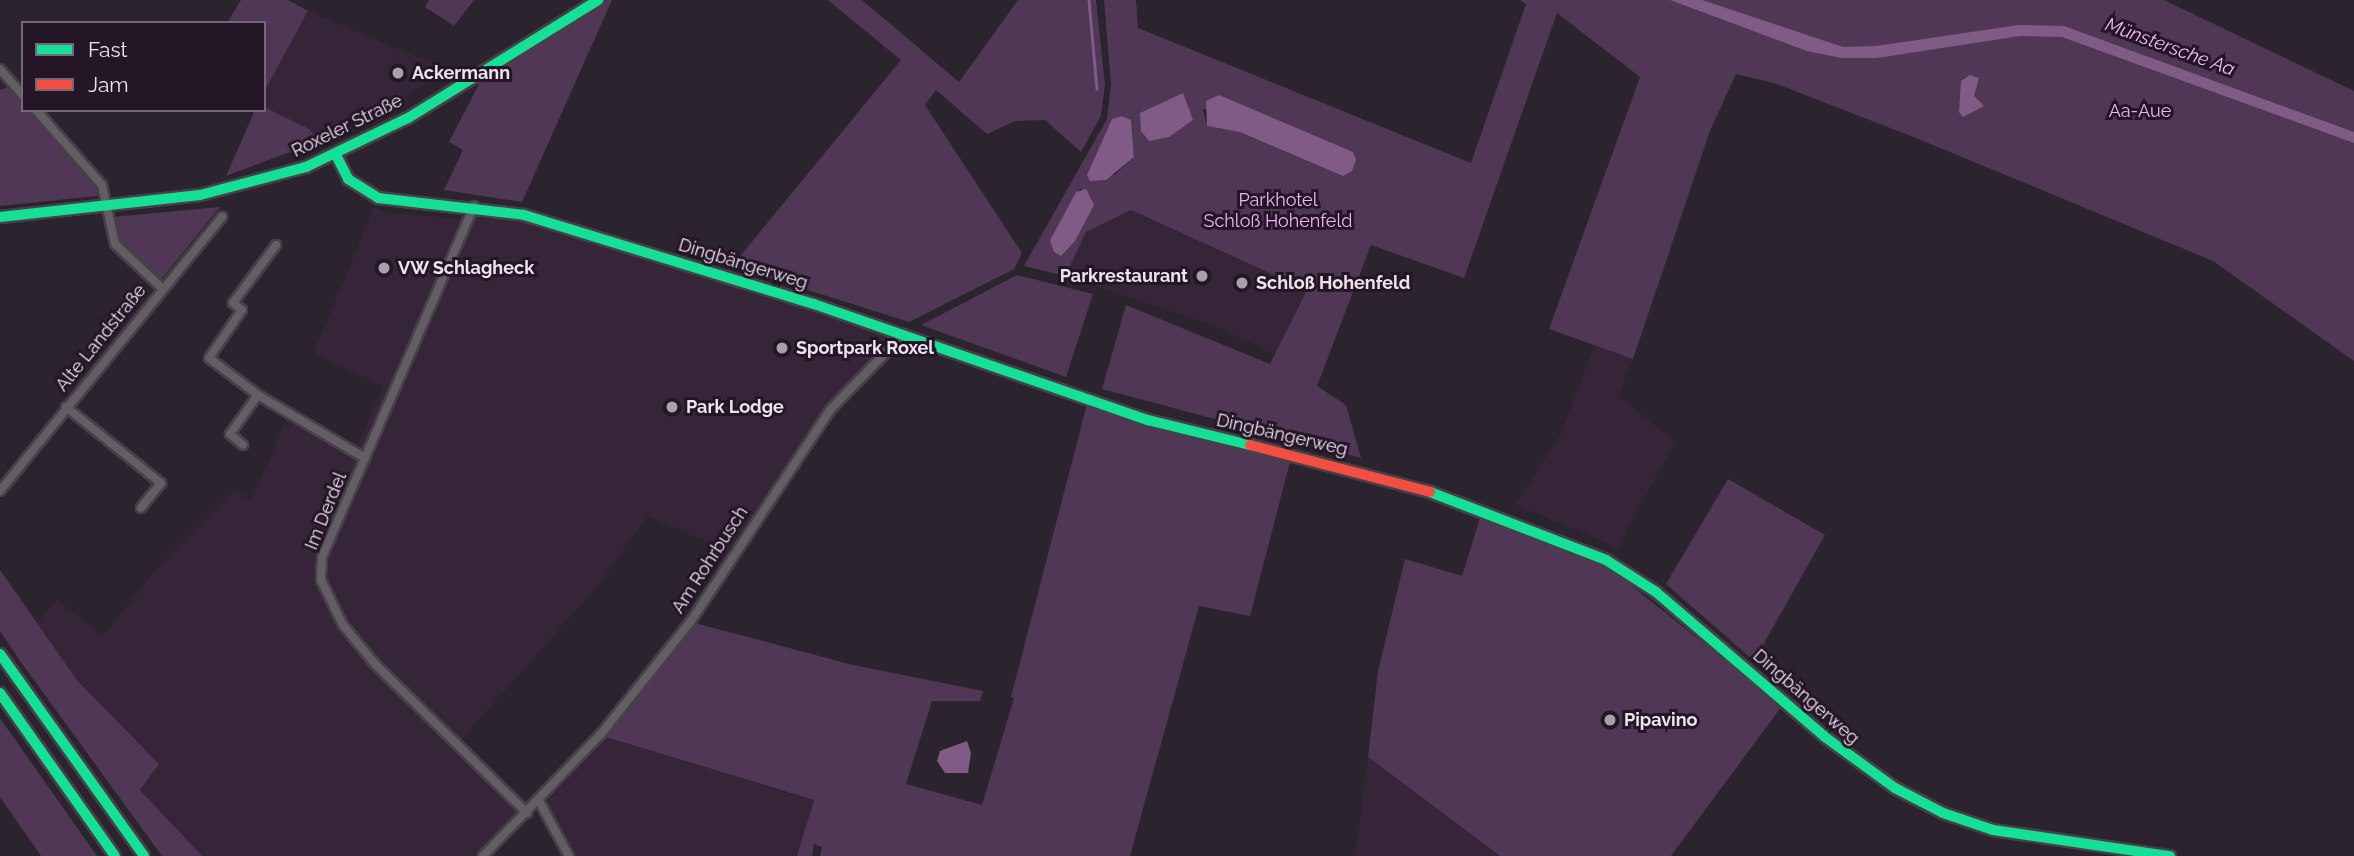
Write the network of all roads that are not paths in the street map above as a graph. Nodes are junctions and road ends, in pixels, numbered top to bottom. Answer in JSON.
{"nodes":[{"id":1,"x":598,"y":0,"type":"edge"},
{"id":2,"x":0,"y":69,"type":"edge"},
{"id":3,"x":21,"y":93,"type":"edge"},
{"id":4,"x":38,"y":112,"type":"edge"},
{"id":5,"x":337,"y":155,"type":"junction"},
{"id":6,"x":106,"y":206,"type":"junction"},
{"id":7,"x":474,"y":206,"type":"junction"},
{"id":8,"x":0,"y":217,"type":"edge"},
{"id":9,"x":222,"y":217,"type":"dead end"},
{"id":10,"x":276,"y":246,"type":"dead end"},
{"id":11,"x":161,"y":288,"type":"junction"},
{"id":12,"x":904,"y":334,"type":"junction"},
{"id":13,"x":258,"y":395,"type":"junction"},
{"id":14,"x":66,"y":408,"type":"junction"},
{"id":15,"x":243,"y":445,"type":"dead end"},
{"id":16,"x":365,"y":458,"type":"junction"},
{"id":17,"x":0,"y":491,"type":"edge"},
{"id":18,"x":141,"y":509,"type":"dead end"},
{"id":19,"x":0,"y":654,"type":"edge"},
{"id":20,"x":0,"y":692,"type":"edge"},
{"id":21,"x":539,"y":801,"type":"junction"},
{"id":22,"x":527,"y":813,"type":"junction"},
{"id":23,"x":116,"y":856,"type":"edge"},
{"id":24,"x":144,"y":856,"type":"edge"},
{"id":25,"x":483,"y":856,"type":"edge"},
{"id":26,"x":569,"y":856,"type":"edge"},
{"id":27,"x":2170,"y":856,"type":"edge"}],
"edges":[{"from":1,"to":5,"type":"main road","name":"Roxeler Straße"},
{"from":2,"to":3,"type":"street"},
{"from":4,"to":6,"type":"street","name":"Alte Landstraße"},
{"from":5,"to":6,"type":"main road","name":"Roxeler Straße"},
{"from":5,"to":7,"type":"main road","name":"Dingbängerweg"},
{"from":6,"to":8,"type":"main road","name":"Roxeler Straße"},
{"from":6,"to":11,"type":"street","name":"Alte Landstraße"},
{"from":7,"to":12,"type":"main road","name":"Dingbängerweg"},
{"from":7,"to":16,"type":"street","name":"Im Derdel"},
{"from":9,"to":11,"type":"street","name":"Alte Landstraße"},
{"from":10,"to":13,"type":"street"},
{"from":11,"to":14,"type":"street","name":"Alte Landstraße"},
{"from":12,"to":21,"type":"street","name":"Am Rohrbusch"},
{"from":12,"to":27,"type":"main road","name":"Dingbängerweg"},
{"from":13,"to":15,"type":"street"},
{"from":13,"to":16,"type":"street"},
{"from":14,"to":17,"type":"street","name":"Alte Landstraße"},
{"from":14,"to":18,"type":"street","name":"Alte Landstraße"},
{"from":16,"to":22,"type":"street","name":"Im Derdel"},
{"from":19,"to":24,"type":"main road"},
{"from":20,"to":23,"type":"main road"},
{"from":21,"to":22,"type":"street","name":"Am Rohrbusch"},
{"from":21,"to":26,"type":"street"},
{"from":22,"to":25,"type":"street","name":"Am Rohrbusch"}]}
